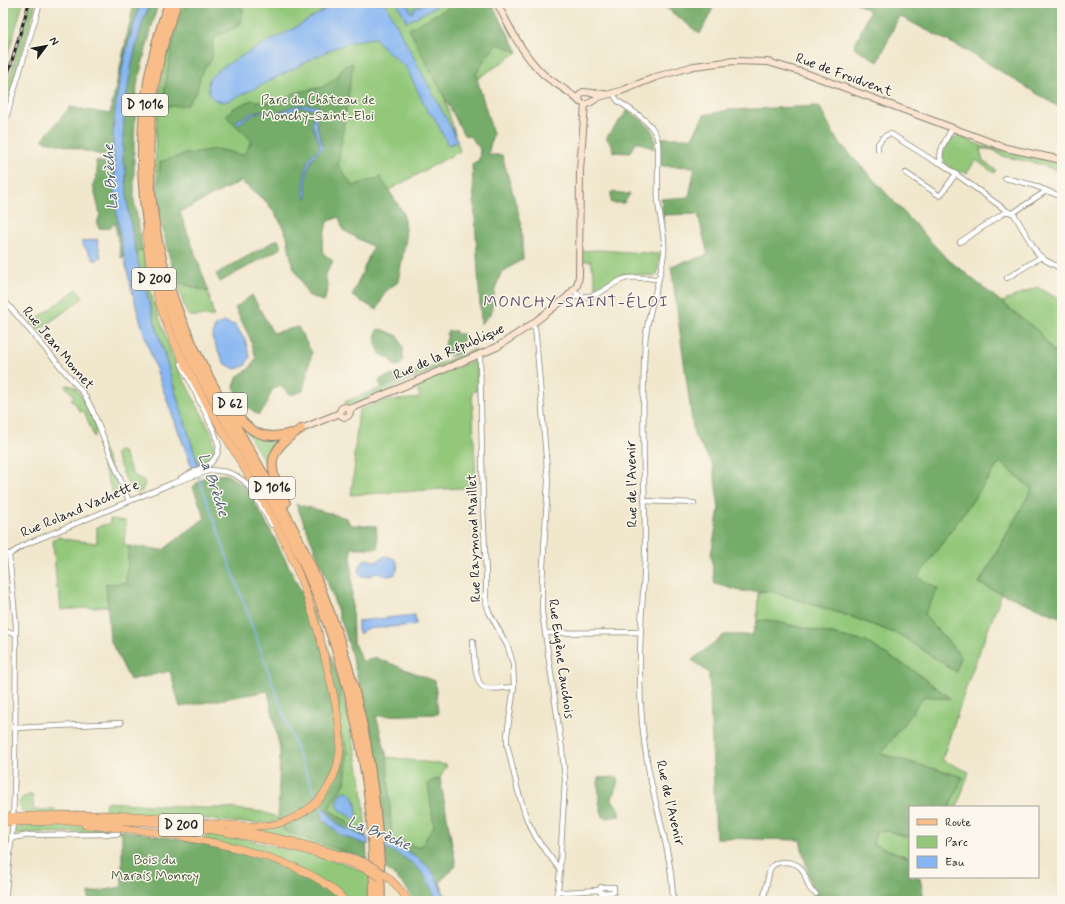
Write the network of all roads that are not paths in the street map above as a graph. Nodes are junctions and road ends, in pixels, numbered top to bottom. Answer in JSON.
{"nodes":[{"id":1,"x":40,"y":3,"type":"edge"},
{"id":2,"x":164,"y":3,"type":"edge"},
{"id":3,"x":169,"y":3,"type":"edge"},
{"id":4,"x":177,"y":3,"type":"edge"},
{"id":5,"x":497,"y":3,"type":"edge"},
{"id":6,"x":152,"y":60,"type":"junction"},
{"id":7,"x":549,"y":79,"type":"junction"},
{"id":8,"x":586,"y":92,"type":"junction"},
{"id":9,"x":614,"y":93,"type":"junction"},
{"id":10,"x":606,"y":94,"type":"junction"},
{"id":11,"x":592,"y":101,"type":"junction"},
{"id":12,"x":583,"y":103,"type":"junction"},
{"id":13,"x":3,"y":128,"type":"edge"},
{"id":14,"x":952,"y":128,"type":"junction"},
{"id":15,"x":878,"y":149,"type":"dead end"},
{"id":16,"x":1062,"y":160,"type":"edge"},
{"id":17,"x":941,"y":163,"type":"junction"},
{"id":18,"x":906,"y":173,"type":"dead end"},
{"id":19,"x":955,"y":174,"type":"junction"},
{"id":20,"x":1005,"y":178,"type":"dead end"},
{"id":21,"x":1046,"y":191,"type":"junction"},
{"id":22,"x":1062,"y":197,"type":"edge"},
{"id":23,"x":145,"y":211,"type":"junction"},
{"id":24,"x":1010,"y":212,"type":"junction"},
{"id":25,"x":960,"y":242,"type":"dead end"},
{"id":26,"x":1041,"y":257,"type":"junction"},
{"id":27,"x":1062,"y":269,"type":"edge"},
{"id":28,"x":1007,"y":278,"type":"dead end"},
{"id":29,"x":659,"y":279,"type":"junction"},
{"id":30,"x":574,"y":290,"type":"junction"},
{"id":31,"x":582,"y":296,"type":"junction"},
{"id":32,"x":3,"y":299,"type":"edge"},
{"id":33,"x":564,"y":299,"type":"junction"},
{"id":34,"x":532,"y":324,"type":"junction"},
{"id":35,"x":186,"y":330,"type":"junction"},
{"id":36,"x":175,"y":344,"type":"junction"},
{"id":37,"x":480,"y":354,"type":"junction"},
{"id":38,"x":301,"y":429,"type":"junction"},
{"id":39,"x":203,"y":470,"type":"junction"},
{"id":40,"x":129,"y":501,"type":"junction"},
{"id":41,"x":644,"y":501,"type":"junction"},
{"id":42,"x":694,"y":503,"type":"dead end"},
{"id":43,"x":3,"y":550,"type":"edge"},
{"id":44,"x":9,"y":555,"type":"junction"},
{"id":45,"x":290,"y":555,"type":"junction"},
{"id":46,"x":324,"y":596,"type":"junction"},
{"id":47,"x":3,"y":632,"type":"edge"},
{"id":48,"x":641,"y":632,"type":"junction"},
{"id":49,"x":16,"y":633,"type":"junction"},
{"id":50,"x":545,"y":633,"type":"junction"},
{"id":51,"x":473,"y":641,"type":"dead end"},
{"id":52,"x":514,"y":687,"type":"junction"},
{"id":53,"x":121,"y":723,"type":"dead end"},
{"id":54,"x":15,"y":728,"type":"junction"},
{"id":55,"x":3,"y":816,"type":"edge"},
{"id":56,"x":13,"y":819,"type":"junction"},
{"id":57,"x":3,"y":822,"type":"edge"},
{"id":58,"x":43,"y":822,"type":"junction"},
{"id":59,"x":199,"y":823,"type":"junction"},
{"id":60,"x":118,"y":834,"type":"dead end"},
{"id":61,"x":376,"y":834,"type":"junction"},
{"id":62,"x":12,"y":838,"type":"junction"},
{"id":63,"x":377,"y":854,"type":"junction"},
{"id":64,"x":354,"y":862,"type":"junction"},
{"id":65,"x":560,"y":870,"type":"junction"},
{"id":66,"x":599,"y":890,"type":"dead end"},
{"id":67,"x":558,"y":891,"type":"junction"},
{"id":68,"x":400,"y":893,"type":"junction"},
{"id":69,"x":816,"y":894,"type":"dead end"},
{"id":70,"x":6,"y":901,"type":"edge"},
{"id":71,"x":345,"y":901,"type":"edge"},
{"id":72,"x":374,"y":901,"type":"edge"},
{"id":73,"x":381,"y":901,"type":"edge"},
{"id":74,"x":403,"y":901,"type":"edge"},
{"id":75,"x":408,"y":901,"type":"edge"},
{"id":76,"x":555,"y":901,"type":"edge"},
{"id":77,"x":673,"y":901,"type":"edge"},
{"id":78,"x":763,"y":901,"type":"edge"}],
"edges":[{"from":1,"to":13,"type":"street"},
{"from":2,"to":6,"type":"highway"},
{"from":3,"to":6,"type":"highway","number":"D 1016"},
{"from":4,"to":35,"type":"highway","number":"D 1016"},
{"from":5,"to":7,"type":"street"},
{"from":6,"to":23,"type":"highway","number":"D 1016"},
{"from":7,"to":8,"type":"street"},
{"from":7,"to":12,"type":"street"},
{"from":8,"to":10,"type":"street"},
{"from":8,"to":11,"type":"street"},
{"from":8,"to":12,"type":"street"},
{"from":9,"to":10,"type":"street"},
{"from":9,"to":14,"type":"street","name":"Rue de Froidvent"},
{"from":9,"to":29,"type":"street","name":"Rue de l'Avenir"},
{"from":10,"to":11,"type":"street"},
{"from":11,"to":12,"type":"street"},
{"from":12,"to":30,"type":"street"},
{"from":14,"to":16,"type":"street","name":"Rue de Froidvent"},
{"from":14,"to":17,"type":"street"},
{"from":15,"to":17,"type":"street"},
{"from":17,"to":19,"type":"street"},
{"from":18,"to":19,"type":"street"},
{"from":19,"to":24,"type":"street"},
{"from":20,"to":21,"type":"street"},
{"from":21,"to":22,"type":"street"},
{"from":21,"to":24,"type":"street"},
{"from":23,"to":36,"type":"main road","number":"D 200"},
{"from":23,"to":61,"type":"highway","number":"D 1016"},
{"from":24,"to":25,"type":"street"},
{"from":24,"to":26,"type":"street"},
{"from":26,"to":27,"type":"street"},
{"from":26,"to":28,"type":"street"},
{"from":29,"to":31,"type":"street"},
{"from":29,"to":41,"type":"street","name":"Rue de l'Avenir"},
{"from":30,"to":31,"type":"street"},
{"from":30,"to":33,"type":"street","name":"Rue de la République"},
{"from":31,"to":33,"type":"street"},
{"from":32,"to":40,"type":"street","name":"Rue Jean Monnet"},
{"from":33,"to":34,"type":"street","name":"Rue de la République"},
{"from":34,"to":37,"type":"street","name":"Rue de la République"},
{"from":34,"to":50,"type":"street","name":"Rue Eugène Cauchois"},
{"from":35,"to":38,"type":"highway","number":"D 62"},
{"from":35,"to":46,"type":"highway","number":"D 1016"},
{"from":36,"to":39,"type":"street"},
{"from":36,"to":45,"type":"main road","number":"D 200"},
{"from":37,"to":38,"type":"street","name":"Rue de la République","number":"D 62"},
{"from":37,"to":52,"type":"street","name":"Rue Raymond Maillet"},
{"from":38,"to":46,"type":"highway","number":"D 62"},
{"from":39,"to":40,"type":"street","name":"Rue Roland Vachette"},
{"from":39,"to":45,"type":"street"},
{"from":40,"to":44,"type":"street","name":"Rue Roland Vachette"},
{"from":41,"to":42,"type":"street"},
{"from":41,"to":48,"type":"street","name":"Rue de l'Avenir"},
{"from":43,"to":44,"type":"street"},
{"from":44,"to":49,"type":"street","name":"Rue Roland Vachette"},
{"from":45,"to":59,"type":"main road","number":"D 200"},
{"from":46,"to":61,"type":"highway","number":"D 1016"},
{"from":47,"to":49,"type":"street"},
{"from":48,"to":50,"type":"street"},
{"from":48,"to":77,"type":"street","name":"Rue de l'Avenir"},
{"from":49,"to":54,"type":"street","name":"Rue Roland Vachette"},
{"from":50,"to":65,"type":"street","name":"Rue Eugène Cauchois"},
{"from":51,"to":52,"type":"street"},
{"from":52,"to":65,"type":"street","name":"Rue Raymond Maillet"},
{"from":53,"to":54,"type":"street"},
{"from":54,"to":56,"type":"street","name":"Rue Roland Vachette"},
{"from":55,"to":56,"type":"main road","number":"D 200"},
{"from":56,"to":57,"type":"main road","number":"D 200"},
{"from":56,"to":58,"type":"main road","number":"D 200"},
{"from":56,"to":59,"type":"main road","number":"D 200"},
{"from":56,"to":62,"type":"street","name":"Rue Roland Vachette"},
{"from":58,"to":64,"type":"main road","number":"D 200"},
{"from":58,"to":71,"type":"main road","number":"D 200"},
{"from":59,"to":64,"type":"main road","number":"D 200"},
{"from":60,"to":62,"type":"street"},
{"from":61,"to":63,"type":"highway","number":"D 1016"},
{"from":62,"to":70,"type":"street","name":"Rue Roland Vachette"},
{"from":63,"to":72,"type":"highway","number":"D 1016"},
{"from":63,"to":73,"type":"highway","number":"D 1016"},
{"from":64,"to":68,"type":"main road","number":"D 200","bridge":true},
{"from":65,"to":67,"type":"street","name":"Rue Eugène Cauchois"},
{"from":66,"to":67,"type":"street"},
{"from":67,"to":76,"type":"street","name":"Rue Eugène Cauchois"},
{"from":68,"to":74,"type":"main road","number":"D 200"},
{"from":68,"to":75,"type":"main road","number":"D 200"},
{"from":69,"to":78,"type":"street"}]}
